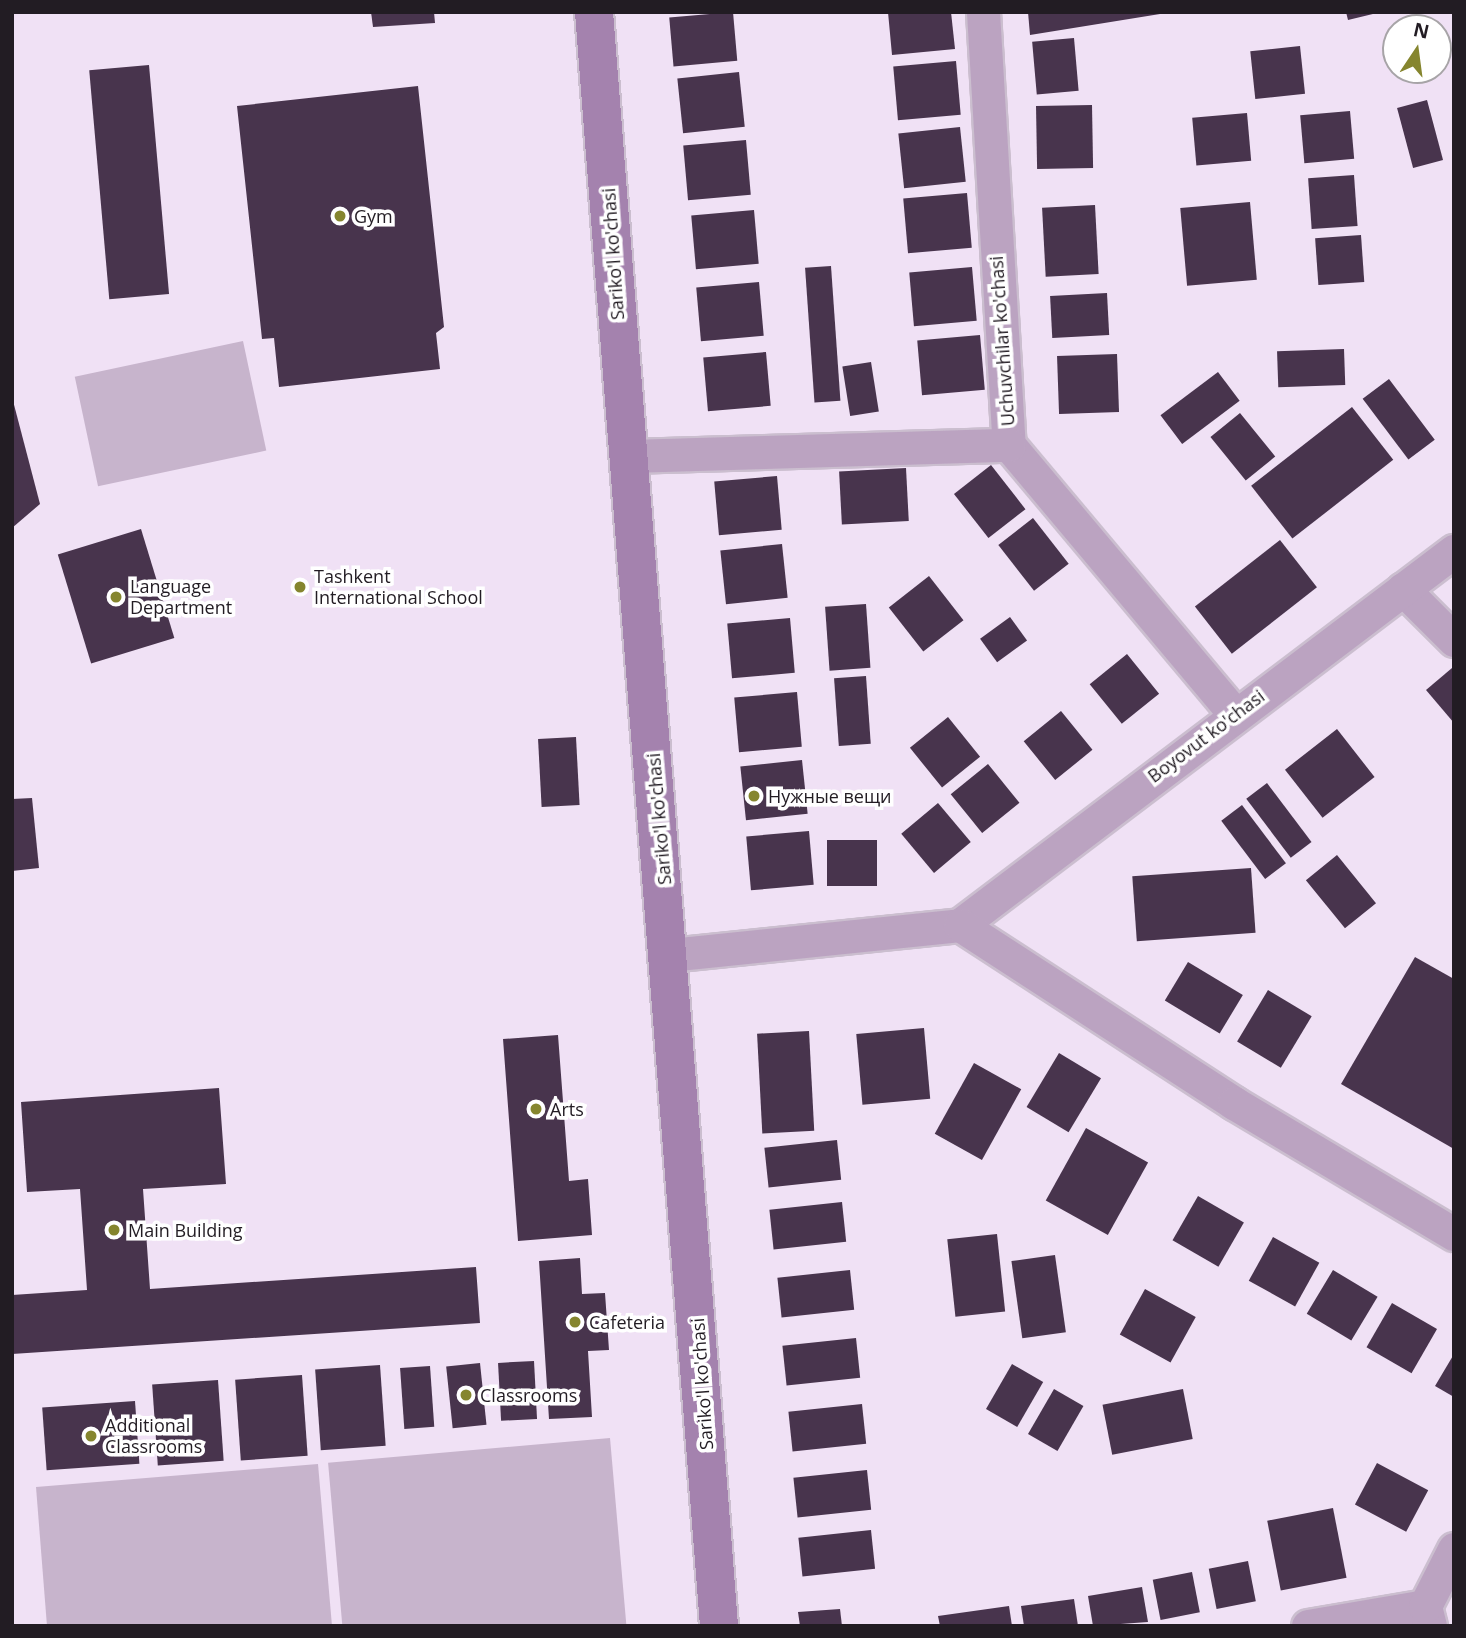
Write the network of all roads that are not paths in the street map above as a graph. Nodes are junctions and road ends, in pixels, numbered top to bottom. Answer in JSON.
{"nodes":[{"id":1,"x":594,"y":12,"type":"edge"},
{"id":2,"x":983,"y":12,"type":"edge"},
{"id":3,"x":1009,"y":445,"type":"junction"},
{"id":4,"x":629,"y":456,"type":"junction"},
{"id":5,"x":1454,"y":551,"type":"edge"},
{"id":6,"x":1403,"y":589,"type":"junction"},
{"id":7,"x":1454,"y":640,"type":"edge"},
{"id":8,"x":1235,"y":714,"type":"junction"},
{"id":9,"x":960,"y":925,"type":"junction"},
{"id":10,"x":670,"y":955,"type":"junction"},
{"id":11,"x":1454,"y":1234,"type":"edge"},
{"id":12,"x":1454,"y":1549,"type":"edge"},
{"id":13,"x":1427,"y":1616,"type":"edge"},
{"id":14,"x":719,"y":1626,"type":"edge"},
{"id":15,"x":1308,"y":1626,"type":"edge"}],
"edges":[{"from":1,"to":4,"type":"main road","name":"Sariko'l ko'chasi"},
{"from":2,"to":3,"type":"street","name":"Uchuvchilar ko'chasi"},
{"from":3,"to":4,"type":"street"},
{"from":3,"to":8,"type":"street","name":"Uchuvchilar ko'chasi"},
{"from":4,"to":10,"type":"main road","name":"Sariko'l ko'chasi"},
{"from":5,"to":6,"type":"street","name":"Boyovut ko'chasi"},
{"from":6,"to":7,"type":"street"},
{"from":6,"to":8,"type":"street","name":"Boyovut ko'chasi"},
{"from":8,"to":9,"type":"street","name":"Boyovut ko'chasi"},
{"from":9,"to":10,"type":"street"},
{"from":9,"to":11,"type":"street"},
{"from":10,"to":14,"type":"main road","name":"Sariko'l ko'chasi"},
{"from":12,"to":13,"type":"street"},
{"from":13,"to":15,"type":"street"}]}
